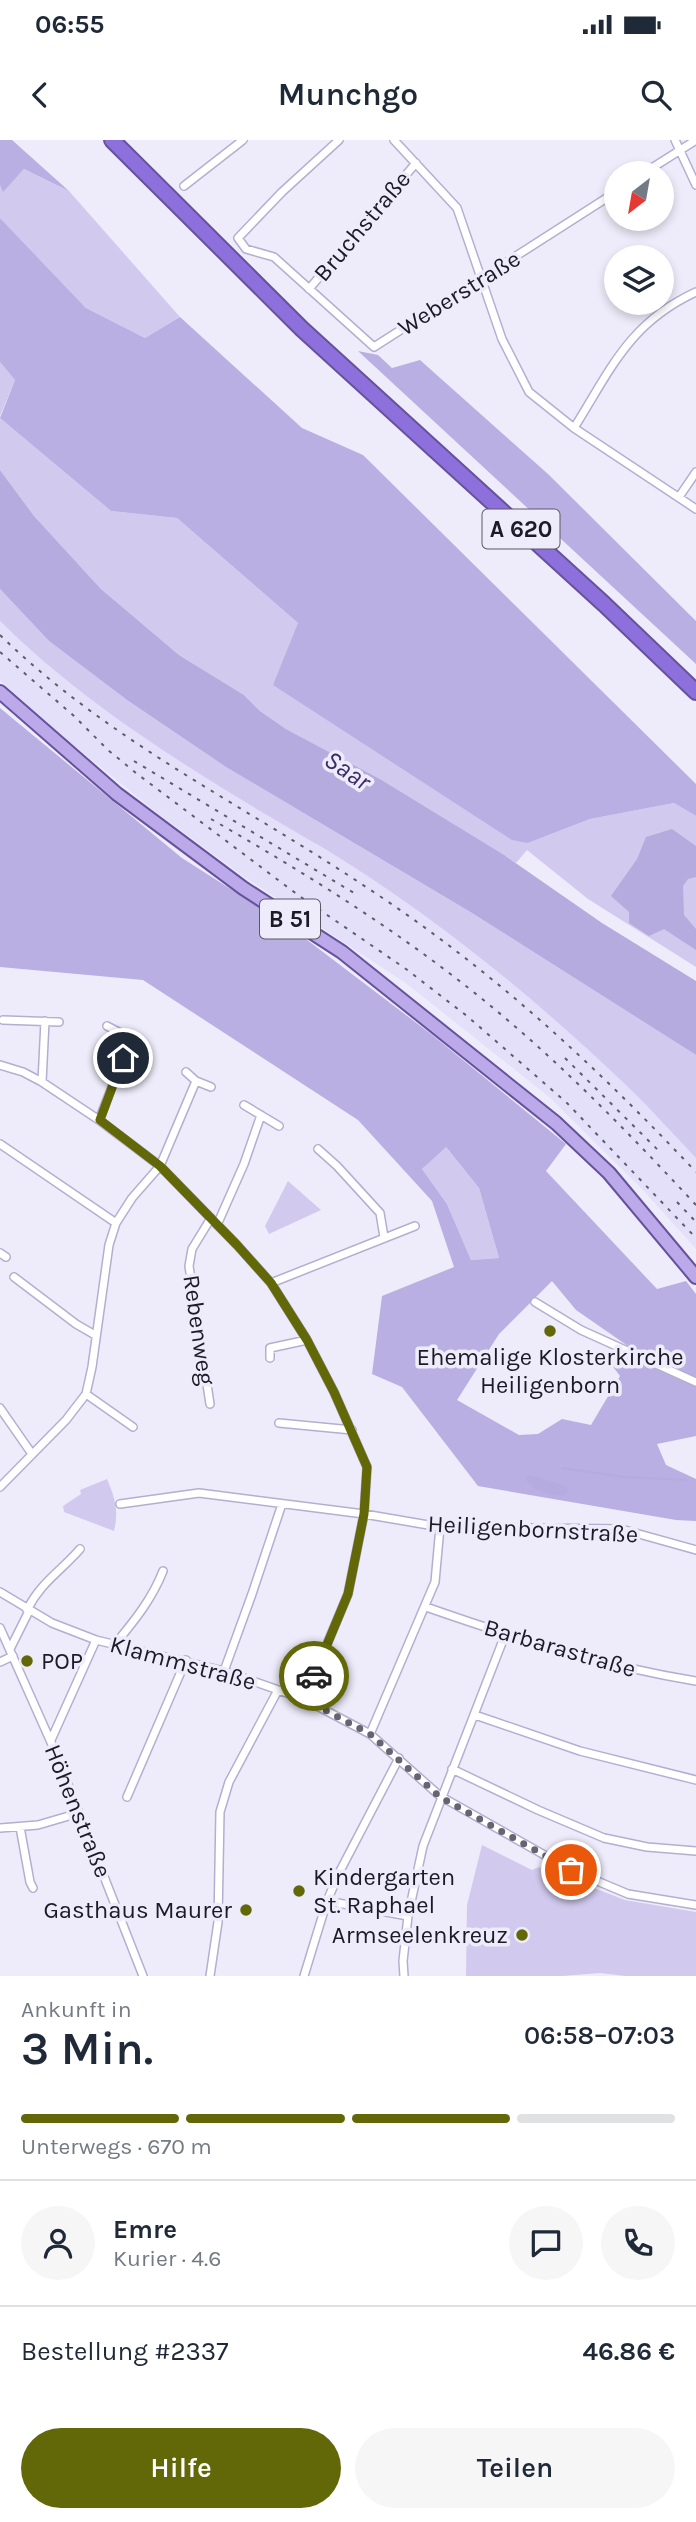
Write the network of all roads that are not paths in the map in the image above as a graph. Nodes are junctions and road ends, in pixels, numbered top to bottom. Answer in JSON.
{"nodes":[{"id":1,"x":112,"y":140,"type":"edge"},
{"id":2,"x":125,"y":140,"type":"edge"},
{"id":3,"x":243,"y":140,"type":"edge"},
{"id":4,"x":339,"y":140,"type":"edge"},
{"id":5,"x":394,"y":140,"type":"edge"},
{"id":6,"x":675,"y":140,"type":"edge"},
{"id":7,"x":696,"y":140,"type":"edge"},
{"id":8,"x":680,"y":149,"type":"junction"},
{"id":9,"x":662,"y":161,"type":"edge"},
{"id":10,"x":416,"y":163,"type":"junction"},
{"id":11,"x":696,"y":185,"type":"edge"},
{"id":12,"x":184,"y":186,"type":"dead end"},
{"id":13,"x":165,"y":187,"type":"junction"},
{"id":14,"x":604,"y":200,"type":"edge"},
{"id":15,"x":236,"y":257,"type":"junction"},
{"id":16,"x":482,"y":279,"type":"junction"},
{"id":17,"x":309,"y":289,"type":"junction"},
{"id":18,"x":696,"y":292,"type":"edge"},
{"id":19,"x":574,"y":428,"type":"junction"},
{"id":20,"x":696,"y":472,"type":"edge"},
{"id":21,"x":679,"y":497,"type":"junction"},
{"id":22,"x":696,"y":509,"type":"edge"},
{"id":23,"x":696,"y":679,"type":"edge"},
{"id":24,"x":0,"y":692,"type":"edge"},
{"id":25,"x":696,"y":692,"type":"edge"},
{"id":26,"x":3,"y":1020,"type":"dead end"},
{"id":27,"x":45,"y":1021,"type":"junction"},
{"id":28,"x":59,"y":1022,"type":"dead end"},
{"id":29,"x":107,"y":1026,"type":"dead end"},
{"id":30,"x":131,"y":1038,"type":"junction"},
{"id":31,"x":142,"y":1044,"type":"dead end"},
{"id":32,"x":1,"y":1068,"type":"edge"},
{"id":33,"x":186,"y":1072,"type":"dead end"},
{"id":34,"x":196,"y":1081,"type":"junction"},
{"id":35,"x":42,"y":1082,"type":"junction"},
{"id":36,"x":211,"y":1087,"type":"dead end"},
{"id":37,"x":244,"y":1105,"type":"dead end"},
{"id":38,"x":261,"y":1115,"type":"junction"},
{"id":39,"x":100,"y":1120,"type":"junction"},
{"id":40,"x":279,"y":1126,"type":"dead end"},
{"id":41,"x":0,"y":1144,"type":"edge"},
{"id":42,"x":318,"y":1149,"type":"dead end"},
{"id":43,"x":160,"y":1166,"type":"junction"},
{"id":44,"x":211,"y":1218,"type":"junction"},
{"id":45,"x":116,"y":1223,"type":"junction"},
{"id":46,"x":217,"y":1225,"type":"junction"},
{"id":47,"x":415,"y":1226,"type":"dead end"},
{"id":48,"x":384,"y":1237,"type":"junction"},
{"id":49,"x":14,"y":1277,"type":"dead end"},
{"id":50,"x":696,"y":1277,"type":"edge"},
{"id":51,"x":271,"y":1283,"type":"junction"},
{"id":52,"x":535,"y":1302,"type":"dead end"},
{"id":53,"x":95,"y":1335,"type":"junction"},
{"id":54,"x":307,"y":1340,"type":"junction"},
{"id":55,"x":270,"y":1357,"type":"dead end"},
{"id":56,"x":696,"y":1382,"type":"edge"},
{"id":57,"x":86,"y":1395,"type":"junction"},
{"id":58,"x":210,"y":1404,"type":"dead end"},
{"id":59,"x":0,"y":1408,"type":"edge"},
{"id":60,"x":279,"y":1423,"type":"dead end"},
{"id":61,"x":133,"y":1427,"type":"dead end"},
{"id":62,"x":352,"y":1430,"type":"junction"},
{"id":63,"x":32,"y":1454,"type":"junction"},
{"id":64,"x":0,"y":1487,"type":"edge"},
{"id":65,"x":120,"y":1504,"type":"dead end"},
{"id":66,"x":282,"y":1504,"type":"junction"},
{"id":67,"x":364,"y":1514,"type":"junction"},
{"id":68,"x":440,"y":1527,"type":"junction"},
{"id":69,"x":80,"y":1549,"type":"dead end"},
{"id":70,"x":696,"y":1550,"type":"edge"},
{"id":71,"x":163,"y":1571,"type":"dead end"},
{"id":72,"x":0,"y":1592,"type":"edge"},
{"id":73,"x":426,"y":1607,"type":"junction"},
{"id":74,"x":28,"y":1611,"type":"junction"},
{"id":75,"x":0,"y":1628,"type":"edge"},
{"id":76,"x":505,"y":1635,"type":"junction"},
{"id":77,"x":96,"y":1640,"type":"junction"},
{"id":78,"x":116,"y":1643,"type":"junction"},
{"id":79,"x":11,"y":1652,"type":"junction"},
{"id":80,"x":186,"y":1660,"type":"junction"},
{"id":81,"x":0,"y":1662,"type":"edge"},
{"id":82,"x":224,"y":1671,"type":"junction"},
{"id":83,"x":696,"y":1681,"type":"edge"},
{"id":84,"x":278,"y":1690,"type":"junction"},
{"id":85,"x":304,"y":1699,"type":"junction"},
{"id":86,"x":475,"y":1715,"type":"junction"},
{"id":87,"x":370,"y":1734,"type":"junction"},
{"id":88,"x":51,"y":1740,"type":"junction"},
{"id":89,"x":399,"y":1758,"type":"junction"},
{"id":90,"x":452,"y":1769,"type":"junction"},
{"id":91,"x":696,"y":1780,"type":"edge"},
{"id":92,"x":127,"y":1797,"type":"dead end"},
{"id":93,"x":440,"y":1797,"type":"junction"},
{"id":94,"x":79,"y":1813,"type":"junction"},
{"id":95,"x":0,"y":1828,"type":"edge"},
{"id":96,"x":20,"y":1828,"type":"junction"},
{"id":97,"x":696,"y":1851,"type":"edge"},
{"id":98,"x":33,"y":1888,"type":"dead end"},
{"id":99,"x":327,"y":1901,"type":"junction"},
{"id":100,"x":696,"y":1905,"type":"edge"},
{"id":101,"x":408,"y":1916,"type":"junction"},
{"id":102,"x":143,"y":1976,"type":"edge"},
{"id":103,"x":210,"y":1976,"type":"edge"},
{"id":104,"x":304,"y":1976,"type":"edge"},
{"id":105,"x":404,"y":1976,"type":"edge"}],
"edges":[{"from":1,"to":13,"type":"highway","number":"A 620"},
{"from":2,"to":13,"type":"highway","number":"A 620"},
{"from":3,"to":12,"type":"street"},
{"from":4,"to":17,"type":"street"},
{"from":5,"to":10,"type":"street"},
{"from":6,"to":8,"type":"street"},
{"from":7,"to":8,"type":"street"},
{"from":8,"to":9,"type":"street"},
{"from":8,"to":11,"type":"street"},
{"from":10,"to":16,"type":"street"},
{"from":10,"to":17,"type":"street","name":"Bruchstraße"},
{"from":13,"to":15,"type":"highway","number":"A 620"},
{"from":14,"to":16,"type":"street","name":"Weberstraße"},
{"from":15,"to":23,"type":"highway","number":"A 620"},
{"from":15,"to":25,"type":"highway","number":"A 620"},
{"from":16,"to":17,"type":"street","name":"Weberstraße"},
{"from":16,"to":19,"type":"street"},
{"from":18,"to":19,"type":"street"},
{"from":19,"to":21,"type":"street"},
{"from":20,"to":21,"type":"street"},
{"from":21,"to":22,"type":"street"},
{"from":24,"to":50,"type":"main road","number":"B 51"},
{"from":26,"to":27,"type":"street"},
{"from":27,"to":28,"type":"street"},
{"from":27,"to":35,"type":"street"},
{"from":29,"to":30,"type":"street"},
{"from":30,"to":31,"type":"street"},
{"from":30,"to":39,"type":"street"},
{"from":32,"to":35,"type":"street"},
{"from":33,"to":34,"type":"street"},
{"from":34,"to":36,"type":"street"},
{"from":34,"to":43,"type":"street"},
{"from":35,"to":39,"type":"street"},
{"from":37,"to":38,"type":"street"},
{"from":38,"to":40,"type":"street"},
{"from":38,"to":46,"type":"street"},
{"from":39,"to":43,"type":"street"},
{"from":41,"to":45,"type":"street"},
{"from":42,"to":48,"type":"street"},
{"from":43,"to":44,"type":"street"},
{"from":43,"to":45,"type":"street"},
{"from":44,"to":46,"type":"street"},
{"from":44,"to":58,"type":"street","name":"Rebenweg"},
{"from":45,"to":53,"type":"street"},
{"from":46,"to":51,"type":"street"},
{"from":47,"to":48,"type":"street"},
{"from":48,"to":51,"type":"street"},
{"from":49,"to":53,"type":"street"},
{"from":51,"to":54,"type":"street"},
{"from":52,"to":56,"type":"street"},
{"from":53,"to":57,"type":"street"},
{"from":54,"to":55,"type":"street"},
{"from":54,"to":62,"type":"street"},
{"from":57,"to":61,"type":"street"},
{"from":57,"to":63,"type":"street"},
{"from":59,"to":63,"type":"street"},
{"from":60,"to":62,"type":"street"},
{"from":62,"to":67,"type":"street"},
{"from":63,"to":64,"type":"street"},
{"from":65,"to":66,"type":"street","name":"Heiligenbornstraße"},
{"from":66,"to":67,"type":"street","name":"Heiligenbornstraße"},
{"from":66,"to":82,"type":"street"},
{"from":67,"to":68,"type":"street","name":"Heiligenbornstraße"},
{"from":67,"to":85,"type":"street"},
{"from":68,"to":70,"type":"street","name":"Heiligenbornstraße"},
{"from":68,"to":73,"type":"street"},
{"from":69,"to":74,"type":"street"},
{"from":71,"to":78,"type":"street"},
{"from":72,"to":74,"type":"street","name":"Klammstraße"},
{"from":73,"to":76,"type":"street","name":"Barbarastraße"},
{"from":73,"to":87,"type":"street"},
{"from":74,"to":77,"type":"street","name":"Klammstraße"},
{"from":74,"to":79,"type":"street"},
{"from":75,"to":79,"type":"street","name":"Höhenstraße"},
{"from":76,"to":83,"type":"street","name":"Barbarastraße"},
{"from":76,"to":86,"type":"street"},
{"from":77,"to":78,"type":"street","name":"Klammstraße"},
{"from":77,"to":88,"type":"street"},
{"from":78,"to":80,"type":"street","name":"Klammstraße"},
{"from":79,"to":81,"type":"street"},
{"from":79,"to":88,"type":"street","name":"Höhenstraße"},
{"from":80,"to":82,"type":"street","name":"Klammstraße"},
{"from":80,"to":92,"type":"street"},
{"from":82,"to":84,"type":"street","name":"Klammstraße"},
{"from":84,"to":85,"type":"street","name":"Klammstraße"},
{"from":84,"to":103,"type":"street"},
{"from":85,"to":87,"type":"street","name":"Klammstraße"},
{"from":86,"to":90,"type":"street"},
{"from":86,"to":91,"type":"street"},
{"from":87,"to":89,"type":"street","name":"Klammstraße"},
{"from":88,"to":94,"type":"street","name":"Höhenstraße"},
{"from":89,"to":93,"type":"street","name":"Klammstraße"},
{"from":89,"to":99,"type":"street"},
{"from":90,"to":93,"type":"street"},
{"from":90,"to":97,"type":"street"},
{"from":93,"to":100,"type":"street","name":"Klammstraße"},
{"from":93,"to":101,"type":"street"},
{"from":94,"to":96,"type":"street"},
{"from":94,"to":102,"type":"street","name":"Höhenstraße"},
{"from":95,"to":96,"type":"street"},
{"from":96,"to":98,"type":"street"},
{"from":99,"to":101,"type":"street"},
{"from":99,"to":104,"type":"street"},
{"from":101,"to":105,"type":"street"}]}
